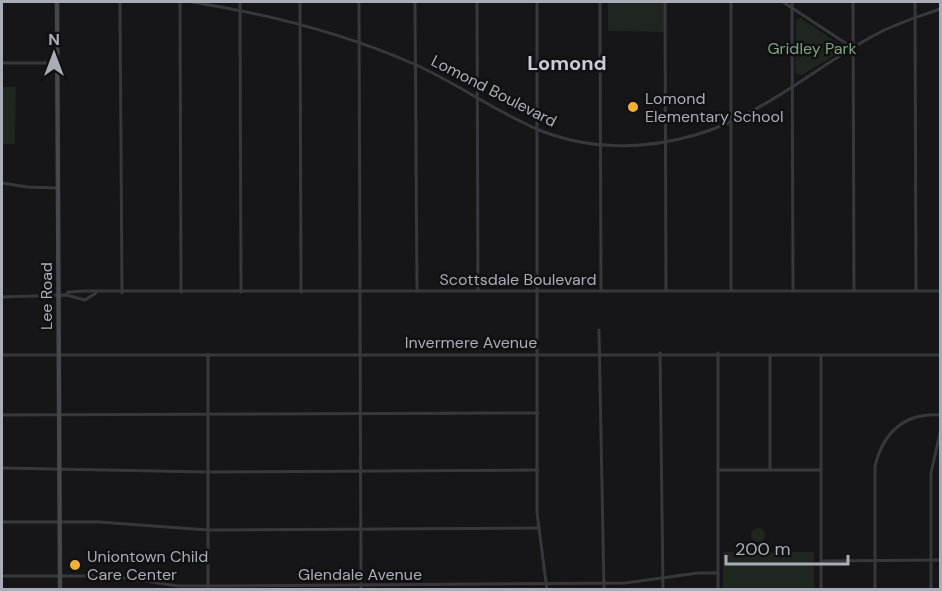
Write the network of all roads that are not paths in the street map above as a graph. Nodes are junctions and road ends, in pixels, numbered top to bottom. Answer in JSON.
{"nodes":[{"id":1,"x":57,"y":2,"type":"edge"},
{"id":2,"x":120,"y":2,"type":"edge"},
{"id":3,"x":180,"y":2,"type":"edge"},
{"id":4,"x":192,"y":2,"type":"edge"},
{"id":5,"x":240,"y":2,"type":"edge"},
{"id":6,"x":300,"y":2,"type":"edge"},
{"id":7,"x":359,"y":2,"type":"edge"},
{"id":8,"x":416,"y":2,"type":"edge"},
{"id":9,"x":477,"y":2,"type":"edge"},
{"id":10,"x":537,"y":2,"type":"edge"},
{"id":11,"x":600,"y":2,"type":"edge"},
{"id":12,"x":665,"y":2,"type":"edge"},
{"id":13,"x":731,"y":2,"type":"edge"},
{"id":14,"x":783,"y":2,"type":"edge"},
{"id":15,"x":792,"y":2,"type":"edge"},
{"id":16,"x":853,"y":2,"type":"edge"},
{"id":17,"x":915,"y":2,"type":"edge"},
{"id":18,"x":792,"y":8,"type":"junction"},
{"id":19,"x":940,"y":9,"type":"edge"},
{"id":20,"x":240,"y":10,"type":"junction"},
{"id":21,"x":914,"y":18,"type":"junction"},
{"id":22,"x":300,"y":24,"type":"junction"},
{"id":23,"x":360,"y":43,"type":"junction"},
{"id":24,"x":853,"y":48,"type":"junction"},
{"id":25,"x":2,"y":63,"type":"edge"},
{"id":26,"x":57,"y":63,"type":"junction"},
{"id":27,"x":416,"y":65,"type":"junction"},
{"id":28,"x":792,"y":86,"type":"junction"},
{"id":29,"x":478,"y":98,"type":"junction"},
{"id":30,"x":731,"y":123,"type":"junction"},
{"id":31,"x":537,"y":129,"type":"junction"},
{"id":32,"x":666,"y":142,"type":"junction"},
{"id":33,"x":600,"y":144,"type":"junction"},
{"id":34,"x":2,"y":183,"type":"edge"},
{"id":35,"x":58,"y":188,"type":"junction"},
{"id":36,"x":731,"y":290,"type":"junction"},
{"id":37,"x":793,"y":290,"type":"junction"},
{"id":38,"x":417,"y":291,"type":"junction"},
{"id":39,"x":478,"y":291,"type":"junction"},
{"id":40,"x":538,"y":291,"type":"junction"},
{"id":41,"x":601,"y":291,"type":"junction"},
{"id":42,"x":666,"y":291,"type":"junction"},
{"id":43,"x":854,"y":291,"type":"junction"},
{"id":44,"x":916,"y":291,"type":"junction"},
{"id":45,"x":940,"y":291,"type":"edge"},
{"id":46,"x":122,"y":292,"type":"junction"},
{"id":47,"x":181,"y":292,"type":"junction"},
{"id":48,"x":241,"y":292,"type":"junction"},
{"id":49,"x":301,"y":292,"type":"junction"},
{"id":50,"x":360,"y":292,"type":"junction"},
{"id":51,"x":96,"y":293,"type":"junction"},
{"id":52,"x":59,"y":295,"type":"junction"},
{"id":53,"x":66,"y":295,"type":"junction"},
{"id":54,"x":2,"y":297,"type":"edge"},
{"id":55,"x":599,"y":330,"type":"dead end"},
{"id":56,"x":538,"y":353,"type":"junction"},
{"id":57,"x":600,"y":353,"type":"junction"},
{"id":58,"x":660,"y":353,"type":"junction"},
{"id":59,"x":718,"y":353,"type":"junction"},
{"id":60,"x":208,"y":354,"type":"junction"},
{"id":61,"x":360,"y":354,"type":"junction"},
{"id":62,"x":2,"y":355,"type":"edge"},
{"id":63,"x":59,"y":355,"type":"junction"},
{"id":64,"x":770,"y":355,"type":"junction"},
{"id":65,"x":821,"y":355,"type":"junction"},
{"id":66,"x":940,"y":355,"type":"edge"},
{"id":67,"x":538,"y":412,"type":"junction"},
{"id":68,"x":60,"y":414,"type":"junction"},
{"id":69,"x":361,"y":414,"type":"junction"},
{"id":70,"x":2,"y":415,"type":"edge"},
{"id":71,"x":208,"y":415,"type":"junction"},
{"id":72,"x":940,"y":415,"type":"edge"},
{"id":73,"x":940,"y":433,"type":"edge"},
{"id":74,"x":2,"y":468,"type":"edge"},
{"id":75,"x":60,"y":468,"type":"junction"},
{"id":76,"x":538,"y":470,"type":"junction"},
{"id":77,"x":718,"y":470,"type":"junction"},
{"id":78,"x":770,"y":470,"type":"junction"},
{"id":79,"x":820,"y":470,"type":"junction"},
{"id":80,"x":361,"y":471,"type":"junction"},
{"id":81,"x":208,"y":472,"type":"junction"},
{"id":82,"x":2,"y":522,"type":"edge"},
{"id":83,"x":60,"y":522,"type":"junction"},
{"id":84,"x":361,"y":528,"type":"junction"},
{"id":85,"x":538,"y":528,"type":"junction"},
{"id":86,"x":208,"y":530,"type":"junction"},
{"id":87,"x":931,"y":560,"type":"junction"},
{"id":88,"x":940,"y":560,"type":"edge"},
{"id":89,"x":821,"y":561,"type":"junction"},
{"id":90,"x":875,"y":561,"type":"junction"},
{"id":91,"x":718,"y":573,"type":"junction"},
{"id":92,"x":60,"y":575,"type":"junction"},
{"id":93,"x":2,"y":576,"type":"edge"},
{"id":94,"x":663,"y":579,"type":"junction"},
{"id":95,"x":547,"y":584,"type":"junction"},
{"id":96,"x":603,"y":584,"type":"junction"},
{"id":97,"x":361,"y":587,"type":"edge"},
{"id":98,"x":494,"y":587,"type":"edge"},
{"id":99,"x":208,"y":588,"type":"edge"},
{"id":100,"x":60,"y":590,"type":"edge"},
{"id":101,"x":547,"y":590,"type":"edge"},
{"id":102,"x":604,"y":590,"type":"edge"},
{"id":103,"x":663,"y":590,"type":"edge"},
{"id":104,"x":718,"y":590,"type":"edge"},
{"id":105,"x":821,"y":590,"type":"edge"},
{"id":106,"x":875,"y":590,"type":"edge"},
{"id":107,"x":931,"y":590,"type":"edge"}],
"edges":[{"from":1,"to":26,"type":"main road","name":"Lee Road"},
{"from":2,"to":46,"type":"street"},
{"from":3,"to":47,"type":"street"},
{"from":4,"to":20,"type":"street","name":"Lomond Boulevard"},
{"from":5,"to":20,"type":"street"},
{"from":6,"to":22,"type":"street"},
{"from":7,"to":23,"type":"street"},
{"from":8,"to":27,"type":"street"},
{"from":9,"to":29,"type":"street"},
{"from":10,"to":31,"type":"street"},
{"from":11,"to":33,"type":"street"},
{"from":12,"to":32,"type":"street"},
{"from":13,"to":30,"type":"street"},
{"from":14,"to":18,"type":"street"},
{"from":15,"to":18,"type":"street"},
{"from":16,"to":24,"type":"street"},
{"from":17,"to":21,"type":"street"},
{"from":18,"to":24,"type":"street"},
{"from":18,"to":28,"type":"street"},
{"from":19,"to":21,"type":"street","name":"Lomond Boulevard"},
{"from":20,"to":22,"type":"street","name":"Lomond Boulevard"},
{"from":20,"to":48,"type":"street"},
{"from":21,"to":24,"type":"street","name":"Lomond Boulevard"},
{"from":21,"to":44,"type":"street"},
{"from":22,"to":23,"type":"street","name":"Lomond Boulevard"},
{"from":22,"to":49,"type":"street"},
{"from":23,"to":27,"type":"street","name":"Lomond Boulevard"},
{"from":23,"to":50,"type":"street"},
{"from":24,"to":28,"type":"street","name":"Lomond Boulevard"},
{"from":24,"to":43,"type":"street"},
{"from":25,"to":26,"type":"street"},
{"from":26,"to":35,"type":"main road","name":"Lee Road"},
{"from":27,"to":29,"type":"street","name":"Lomond Boulevard"},
{"from":27,"to":38,"type":"street"},
{"from":28,"to":30,"type":"street","name":"Lomond Boulevard"},
{"from":28,"to":37,"type":"street"},
{"from":29,"to":31,"type":"street","name":"Lomond Boulevard"},
{"from":29,"to":39,"type":"street"},
{"from":30,"to":32,"type":"street","name":"Lomond Boulevard"},
{"from":30,"to":36,"type":"street"},
{"from":31,"to":33,"type":"street","name":"Lomond Boulevard"},
{"from":31,"to":40,"type":"street"},
{"from":32,"to":33,"type":"street","name":"Lomond Boulevard"},
{"from":32,"to":42,"type":"street"},
{"from":33,"to":41,"type":"street"},
{"from":34,"to":35,"type":"street"},
{"from":35,"to":52,"type":"main road","name":"Lee Road"},
{"from":36,"to":37,"type":"street","name":"Scottsdale Boulevard"},
{"from":36,"to":42,"type":"street","name":"Scottsdale Boulevard"},
{"from":37,"to":43,"type":"street","name":"Scottsdale Boulevard"},
{"from":38,"to":39,"type":"street","name":"Scottsdale Boulevard"},
{"from":38,"to":50,"type":"street","name":"Scottsdale Boulevard"},
{"from":39,"to":40,"type":"street","name":"Scottsdale Boulevard"},
{"from":40,"to":41,"type":"street","name":"Scottsdale Boulevard"},
{"from":40,"to":56,"type":"street"},
{"from":41,"to":42,"type":"street","name":"Scottsdale Boulevard"},
{"from":43,"to":44,"type":"street","name":"Scottsdale Boulevard"},
{"from":44,"to":45,"type":"street","name":"Scottsdale Boulevard"},
{"from":46,"to":47,"type":"street","name":"Scottsdale Boulevard"},
{"from":46,"to":51,"type":"street","name":"Scottsdale Boulevard"},
{"from":47,"to":48,"type":"street","name":"Scottsdale Boulevard"},
{"from":48,"to":49,"type":"street","name":"Scottsdale Boulevard"},
{"from":49,"to":50,"type":"street","name":"Scottsdale Boulevard"},
{"from":50,"to":61,"type":"street"},
{"from":51,"to":53,"type":"street","name":"Scottsdale Boulevard"},
{"from":51,"to":53,"type":"street","name":"Scottsdale Boulevard"},
{"from":52,"to":53,"type":"street","name":"Scottsdale Boulevard"},
{"from":52,"to":54,"type":"street","name":"Scottsdale Boulevard"},
{"from":52,"to":63,"type":"main road","name":"Lee Road"},
{"from":55,"to":57,"type":"street"},
{"from":56,"to":57,"type":"street","name":"Invermere Avenue"},
{"from":56,"to":61,"type":"street","name":"Invermere Avenue"},
{"from":56,"to":67,"type":"street"},
{"from":57,"to":58,"type":"street","name":"Invermere Avenue"},
{"from":57,"to":96,"type":"street"},
{"from":58,"to":59,"type":"street","name":"Invermere Avenue"},
{"from":58,"to":94,"type":"street"},
{"from":59,"to":64,"type":"street","name":"Invermere Avenue"},
{"from":59,"to":77,"type":"street"},
{"from":60,"to":61,"type":"street","name":"Invermere Avenue"},
{"from":60,"to":63,"type":"street","name":"Invermere Avenue"},
{"from":60,"to":71,"type":"street"},
{"from":61,"to":69,"type":"street"},
{"from":62,"to":63,"type":"street","name":"Invermere Avenue"},
{"from":63,"to":68,"type":"main road","name":"Lee Road"},
{"from":64,"to":65,"type":"street","name":"Invermere Avenue"},
{"from":64,"to":78,"type":"street"},
{"from":65,"to":66,"type":"street","name":"Invermere Avenue"},
{"from":65,"to":79,"type":"street"},
{"from":67,"to":69,"type":"street"},
{"from":67,"to":76,"type":"street"},
{"from":68,"to":70,"type":"street"},
{"from":68,"to":71,"type":"street"},
{"from":68,"to":75,"type":"main road","name":"Lee Road"},
{"from":69,"to":71,"type":"street"},
{"from":69,"to":80,"type":"street"},
{"from":71,"to":81,"type":"street"},
{"from":72,"to":90,"type":"street"},
{"from":73,"to":87,"type":"street"},
{"from":74,"to":75,"type":"street"},
{"from":75,"to":81,"type":"street"},
{"from":75,"to":83,"type":"main road","name":"Lee Road"},
{"from":76,"to":80,"type":"street"},
{"from":76,"to":85,"type":"street"},
{"from":77,"to":78,"type":"street"},
{"from":77,"to":91,"type":"street"},
{"from":78,"to":79,"type":"street"},
{"from":79,"to":89,"type":"street"},
{"from":80,"to":81,"type":"street"},
{"from":80,"to":84,"type":"street"},
{"from":81,"to":86,"type":"street"},
{"from":82,"to":83,"type":"street"},
{"from":83,"to":86,"type":"street"},
{"from":83,"to":92,"type":"main road","name":"Lee Road"},
{"from":84,"to":85,"type":"street"},
{"from":84,"to":86,"type":"street"},
{"from":84,"to":97,"type":"street"},
{"from":85,"to":95,"type":"street"},
{"from":86,"to":99,"type":"street"},
{"from":87,"to":88,"type":"street"},
{"from":87,"to":90,"type":"street"},
{"from":87,"to":107,"type":"street"},
{"from":89,"to":90,"type":"street"},
{"from":89,"to":105,"type":"street"},
{"from":90,"to":106,"type":"street"},
{"from":91,"to":94,"type":"street","name":"Glendale Avenue"},
{"from":91,"to":104,"type":"street"},
{"from":92,"to":93,"type":"street","name":"Glendale Avenue"},
{"from":92,"to":99,"type":"street","name":"Glendale Avenue"},
{"from":92,"to":100,"type":"main road","name":"Lee Road"},
{"from":94,"to":96,"type":"street","name":"Glendale Avenue"},
{"from":94,"to":103,"type":"street"},
{"from":95,"to":96,"type":"street","name":"Glendale Avenue"},
{"from":95,"to":98,"type":"street","name":"Glendale Avenue"},
{"from":95,"to":101,"type":"street"},
{"from":96,"to":102,"type":"street"},
{"from":97,"to":98,"type":"street","name":"Glendale Avenue"},
{"from":97,"to":99,"type":"street","name":"Glendale Avenue"}]}
